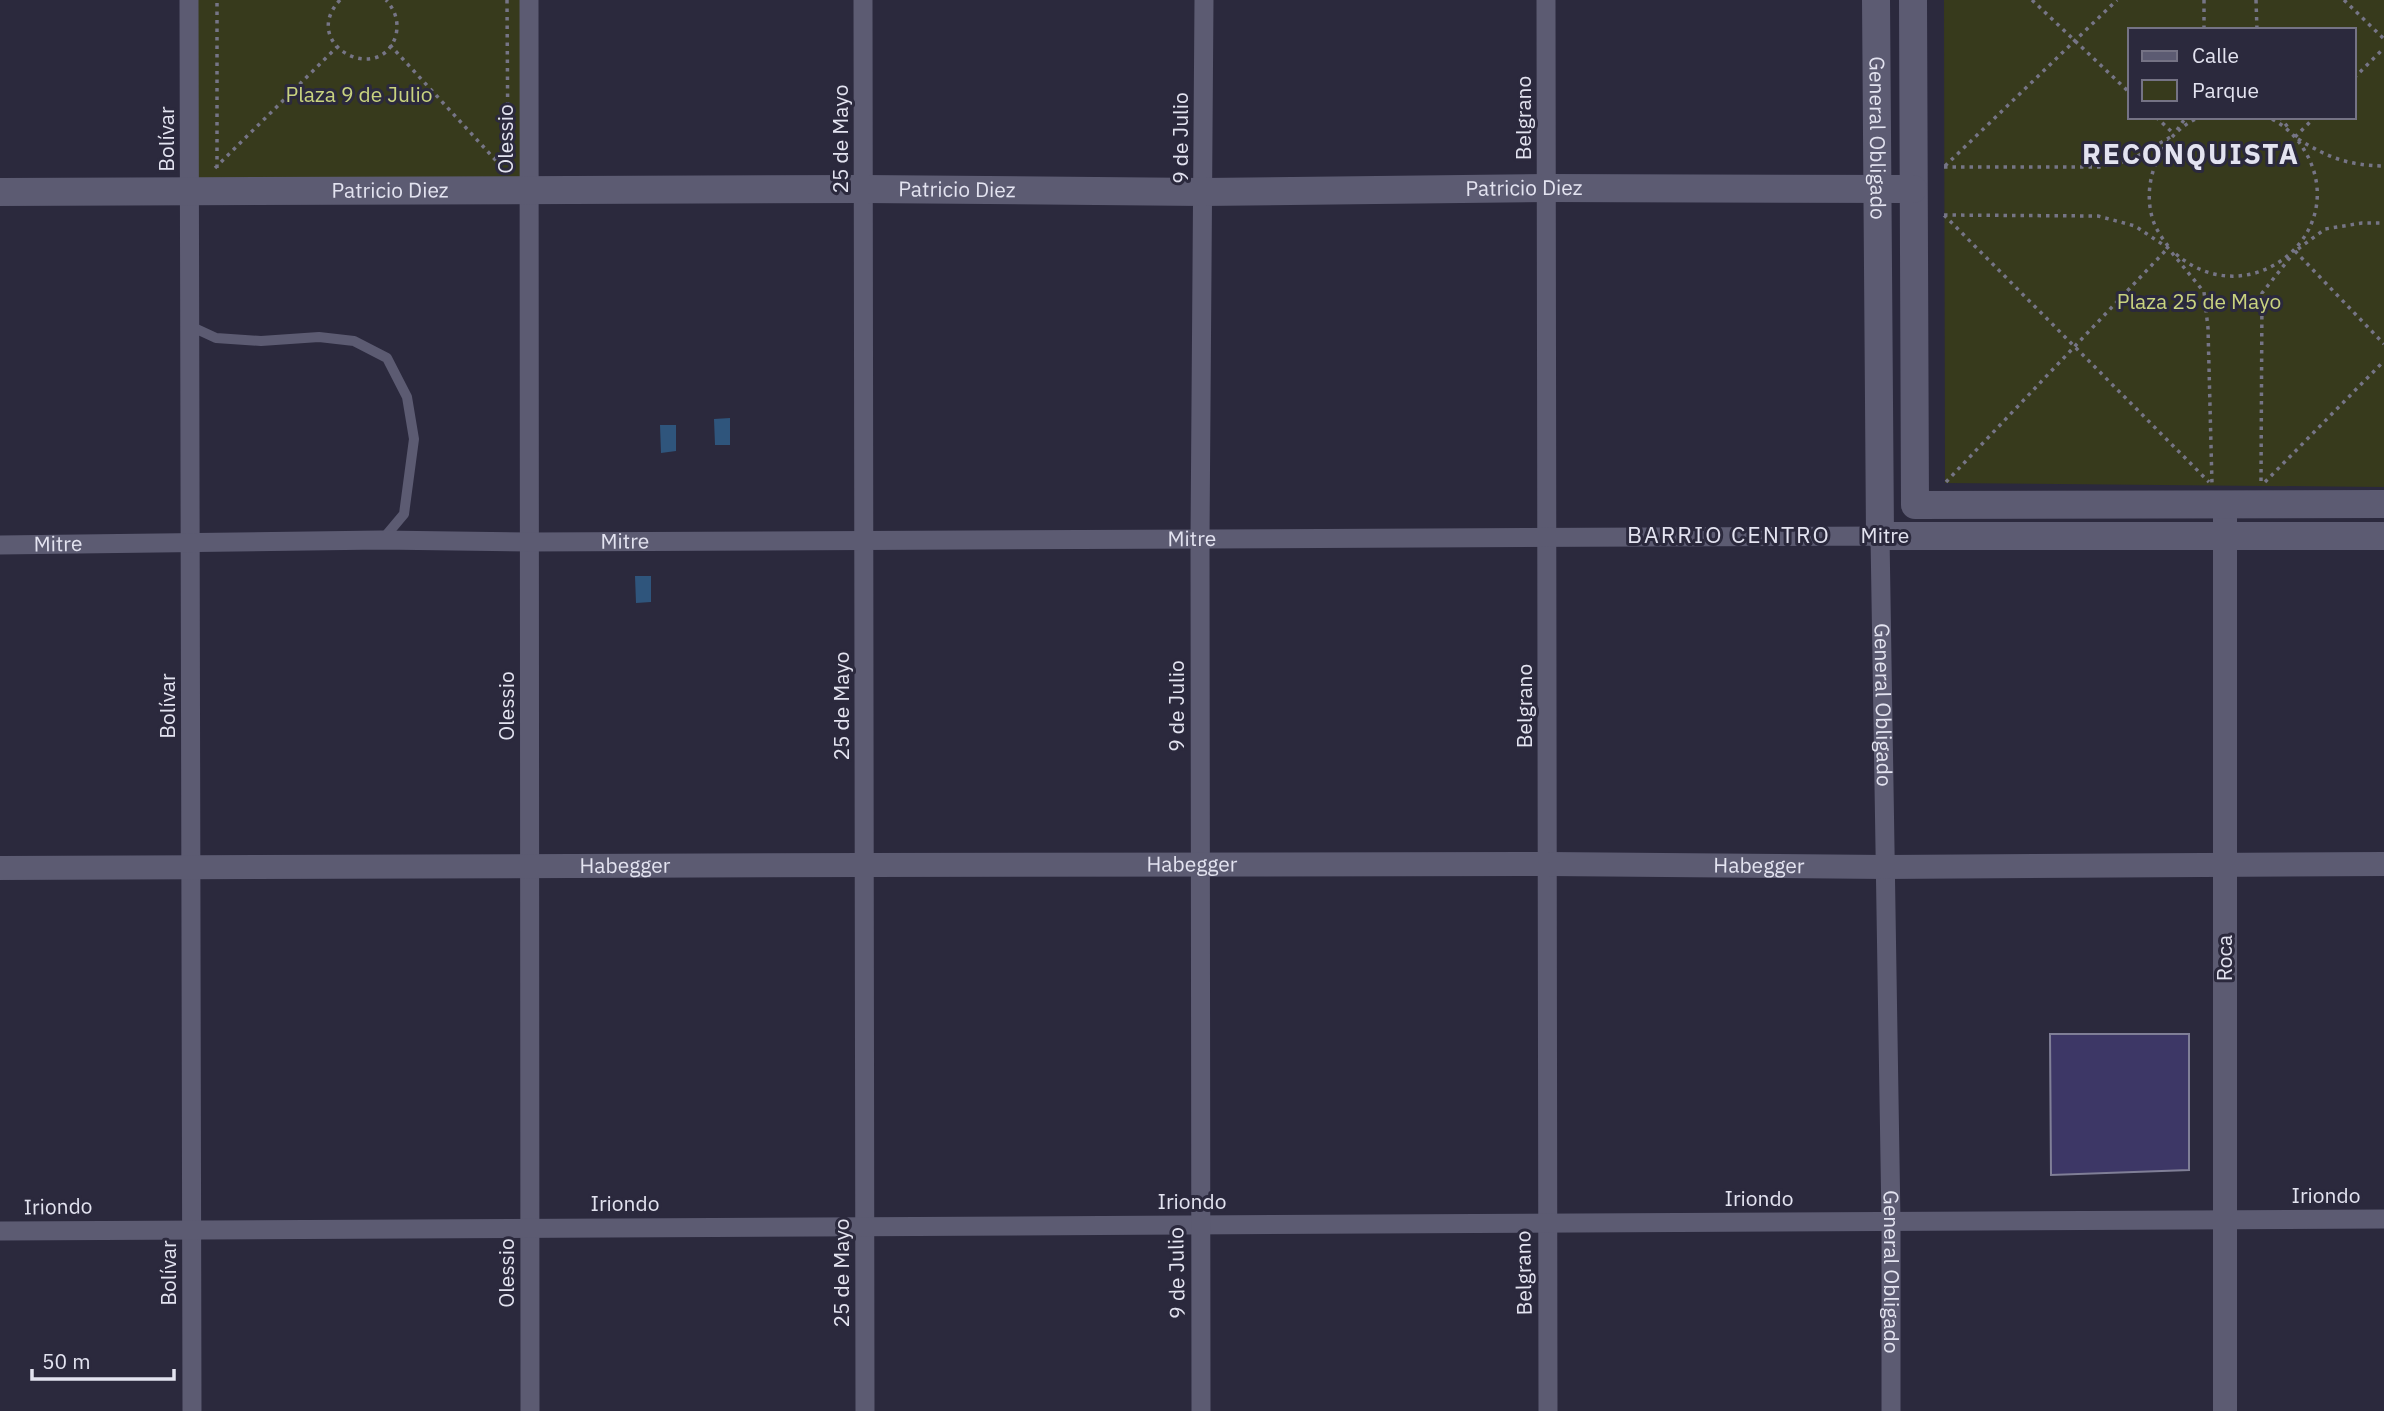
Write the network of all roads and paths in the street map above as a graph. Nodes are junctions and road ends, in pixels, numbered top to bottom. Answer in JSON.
{"nodes":[{"id":1,"x":190,"y":0,"type":"edge"},
{"id":2,"x":217,"y":0,"type":"edge"},
{"id":3,"x":331,"y":0,"type":"edge"},
{"id":4,"x":340,"y":0,"type":"edge"},
{"id":5,"x":386,"y":0,"type":"edge"},
{"id":6,"x":397,"y":0,"type":"edge"},
{"id":7,"x":507,"y":0,"type":"edge"},
{"id":8,"x":529,"y":0,"type":"edge"},
{"id":9,"x":863,"y":0,"type":"edge"},
{"id":10,"x":1204,"y":0,"type":"edge"},
{"id":11,"x":1546,"y":0,"type":"edge"},
{"id":12,"x":1876,"y":0,"type":"edge"},
{"id":13,"x":1913,"y":0,"type":"edge"},
{"id":14,"x":2032,"y":0,"type":"edge"},
{"id":15,"x":2117,"y":0,"type":"edge"},
{"id":16,"x":2204,"y":0,"type":"edge"},
{"id":17,"x":2256,"y":0,"type":"edge"},
{"id":18,"x":2344,"y":0,"type":"edge"},
{"id":19,"x":336,"y":5,"type":"junction"},
{"id":20,"x":391,"y":6,"type":"junction"},
{"id":21,"x":2204,"y":28,"type":"edge"},
{"id":22,"x":2257,"y":28,"type":"edge"},
{"id":23,"x":2384,"y":39,"type":"edge"},
{"id":24,"x":2075,"y":41,"type":"junction"},
{"id":25,"x":390,"y":45,"type":"junction"},
{"id":26,"x":337,"y":47,"type":"junction"},
{"id":27,"x":2384,"y":48,"type":"edge"},
{"id":28,"x":2356,"y":76,"type":"edge"},
{"id":29,"x":2128,"y":91,"type":"edge"},
{"id":30,"x":2158,"y":119,"type":"edge"},
{"id":31,"x":2185,"y":119,"type":"edge"},
{"id":32,"x":2194,"y":119,"type":"edge"},
{"id":33,"x":2270,"y":119,"type":"edge"},
{"id":34,"x":2282,"y":119,"type":"edge"},
{"id":35,"x":2313,"y":119,"type":"edge"},
{"id":36,"x":2174,"y":134,"type":"junction"},
{"id":37,"x":2295,"y":137,"type":"junction"},
{"id":38,"x":2384,"y":166,"type":"edge"},
{"id":39,"x":215,"y":168,"type":"junction"},
{"id":40,"x":229,"y":168,"type":"dead end"},
{"id":41,"x":1547,"y":188,"type":"junction"},
{"id":42,"x":864,"y":189,"type":"junction"},
{"id":43,"x":1877,"y":189,"type":"junction"},
{"id":44,"x":190,"y":190,"type":"junction"},
{"id":45,"x":529,"y":190,"type":"junction"},
{"id":46,"x":1913,"y":190,"type":"junction"},
{"id":47,"x":0,"y":192,"type":"edge"},
{"id":48,"x":1203,"y":192,"type":"junction"},
{"id":49,"x":2384,"y":223,"type":"edge"},
{"id":50,"x":2168,"y":247,"type":"junction"},
{"id":51,"x":2295,"y":251,"type":"junction"},
{"id":52,"x":190,"y":326,"type":"junction"},
{"id":53,"x":2384,"y":344,"type":"edge"},
{"id":54,"x":2074,"y":346,"type":"junction"},
{"id":55,"x":2384,"y":361,"type":"edge"},
{"id":56,"x":1945,"y":483,"type":"dead end"},
{"id":57,"x":2225,"y":505,"type":"junction"},
{"id":58,"x":2384,"y":505,"type":"edge"},
{"id":59,"x":1880,"y":536,"type":"junction"},
{"id":60,"x":2225,"y":536,"type":"junction"},
{"id":61,"x":2384,"y":536,"type":"edge"},
{"id":62,"x":1548,"y":537,"type":"junction"},
{"id":63,"x":864,"y":539,"type":"junction"},
{"id":64,"x":1200,"y":539,"type":"junction"},
{"id":65,"x":381,"y":540,"type":"junction"},
{"id":66,"x":529,"y":542,"type":"junction"},
{"id":67,"x":190,"y":543,"type":"junction"},
{"id":68,"x":0,"y":545,"type":"edge"},
{"id":69,"x":2225,"y":863,"type":"junction"},
{"id":70,"x":1548,"y":864,"type":"junction"},
{"id":71,"x":2384,"y":864,"type":"edge"},
{"id":72,"x":864,"y":865,"type":"junction"},
{"id":73,"x":529,"y":866,"type":"junction"},
{"id":74,"x":1201,"y":866,"type":"junction"},
{"id":75,"x":191,"y":867,"type":"junction"},
{"id":76,"x":1885,"y":867,"type":"junction"},
{"id":77,"x":0,"y":868,"type":"edge"},
{"id":78,"x":2225,"y":1219,"type":"junction"},
{"id":79,"x":2384,"y":1219,"type":"edge"},
{"id":80,"x":1546,"y":1222,"type":"junction"},
{"id":81,"x":1891,"y":1222,"type":"junction"},
{"id":82,"x":865,"y":1225,"type":"junction"},
{"id":83,"x":1199,"y":1225,"type":"junction"},
{"id":84,"x":530,"y":1227,"type":"junction"},
{"id":85,"x":192,"y":1229,"type":"junction"},
{"id":86,"x":0,"y":1231,"type":"edge"},
{"id":87,"x":192,"y":1411,"type":"edge"},
{"id":88,"x":530,"y":1411,"type":"edge"},
{"id":89,"x":865,"y":1411,"type":"edge"},
{"id":90,"x":1201,"y":1411,"type":"edge"},
{"id":91,"x":1548,"y":1411,"type":"edge"},
{"id":92,"x":1891,"y":1411,"type":"edge"},
{"id":93,"x":2225,"y":1411,"type":"edge"}],
"edges":[{"from":1,"to":44,"type":"street","name":"Bolívar"},
{"from":2,"to":39,"type":"path"},
{"from":3,"to":19,"type":"path"},
{"from":4,"to":19,"type":"path"},
{"from":5,"to":20,"type":"path"},
{"from":6,"to":20,"type":"path"},
{"from":7,"to":25,"type":"path"},
{"from":8,"to":45,"type":"street","name":"Olessio"},
{"from":9,"to":42,"type":"street","name":"25 de Mayo"},
{"from":10,"to":48,"type":"street","name":"9 de Julio"},
{"from":11,"to":41,"type":"street","name":"Belgrano"},
{"from":12,"to":43,"type":"main road","name":"General Obligado"},
{"from":13,"to":46,"type":"main road"},
{"from":14,"to":24,"type":"path"},
{"from":15,"to":24,"type":"path"},
{"from":16,"to":21,"type":"path"},
{"from":17,"to":22,"type":"path"},
{"from":18,"to":23,"type":"path"},
{"from":19,"to":26,"type":"path"},
{"from":20,"to":25,"type":"path"},
{"from":24,"to":29,"type":"path"},
{"from":24,"to":36,"type":"path"},
{"from":25,"to":26,"type":"path"},
{"from":26,"to":39,"type":"path"},
{"from":27,"to":28,"type":"path"},
{"from":30,"to":36,"type":"path"},
{"from":31,"to":36,"type":"path"},
{"from":32,"to":36,"type":"path"},
{"from":33,"to":37,"type":"path"},
{"from":34,"to":37,"type":"path"},
{"from":35,"to":37,"type":"path"},
{"from":36,"to":50,"type":"path"},
{"from":37,"to":38,"type":"path"},
{"from":37,"to":51,"type":"path"},
{"from":39,"to":40,"type":"path"},
{"from":41,"to":43,"type":"main road","name":"Patricio Diez"},
{"from":41,"to":48,"type":"main road","name":"Patricio Diez"},
{"from":41,"to":62,"type":"street","name":"Belgrano"},
{"from":42,"to":45,"type":"main road","name":"Patricio Diez"},
{"from":42,"to":48,"type":"main road","name":"Patricio Diez"},
{"from":42,"to":63,"type":"street","name":"25 de Mayo"},
{"from":43,"to":46,"type":"main road","name":"Patricio Diez"},
{"from":43,"to":59,"type":"main road","name":"General Obligado"},
{"from":44,"to":45,"type":"main road","name":"Patricio Diez"},
{"from":44,"to":47,"type":"main road","name":"Patricio Diez"},
{"from":44,"to":52,"type":"street","name":"Bolívar"},
{"from":45,"to":66,"type":"street","name":"Olessio"},
{"from":46,"to":57,"type":"main road","name":"Mitre"},
{"from":48,"to":64,"type":"street","name":"9 de Julio"},
{"from":49,"to":51,"type":"path"},
{"from":50,"to":51,"type":"path"},
{"from":50,"to":54,"type":"path"},
{"from":50,"to":54,"type":"path"},
{"from":50,"to":54,"type":"path"},
{"from":51,"to":53,"type":"path"},
{"from":51,"to":55,"type":"path"},
{"from":52,"to":65,"type":"lane"},
{"from":52,"to":67,"type":"street","name":"Bolívar"},
{"from":54,"to":56,"type":"path"},
{"from":57,"to":58,"type":"main road","name":"Mitre"},
{"from":57,"to":60,"type":"street","name":"Roca"},
{"from":59,"to":60,"type":"main road","name":"Mitre"},
{"from":59,"to":62,"type":"street","name":"Mitre"},
{"from":59,"to":76,"type":"street","name":"General Obligado"},
{"from":60,"to":61,"type":"main road","name":"Mitre"},
{"from":60,"to":69,"type":"street","name":"Roca"},
{"from":62,"to":64,"type":"street","name":"Mitre"},
{"from":62,"to":70,"type":"street","name":"Belgrano"},
{"from":63,"to":64,"type":"street","name":"Mitre"},
{"from":63,"to":66,"type":"street","name":"Mitre"},
{"from":63,"to":72,"type":"street","name":"25 de Mayo"},
{"from":64,"to":74,"type":"street","name":"9 de Julio"},
{"from":65,"to":66,"type":"street","name":"Mitre"},
{"from":65,"to":67,"type":"street","name":"Mitre"},
{"from":66,"to":73,"type":"street","name":"Olessio"},
{"from":67,"to":68,"type":"street","name":"Mitre"},
{"from":67,"to":75,"type":"street","name":"Bolívar"},
{"from":69,"to":71,"type":"street","name":"Habegger"},
{"from":69,"to":76,"type":"street","name":"Habegger"},
{"from":69,"to":78,"type":"street","name":"Roca"},
{"from":70,"to":74,"type":"street","name":"Habegger"},
{"from":70,"to":76,"type":"street","name":"Habegger"},
{"from":70,"to":80,"type":"street","name":"Belgrano"},
{"from":72,"to":73,"type":"street","name":"Habegger"},
{"from":72,"to":74,"type":"street","name":"Habegger"},
{"from":72,"to":82,"type":"street","name":"25 de Mayo"},
{"from":73,"to":75,"type":"street","name":"Habegger"},
{"from":73,"to":84,"type":"street","name":"Olessio"},
{"from":74,"to":83,"type":"street","name":"9 de Julio"},
{"from":75,"to":77,"type":"street","name":"Habegger"},
{"from":75,"to":85,"type":"street","name":"Bolívar"},
{"from":76,"to":81,"type":"street","name":"General Obligado"},
{"from":78,"to":79,"type":"street","name":"Iriondo"},
{"from":78,"to":81,"type":"street","name":"Iriondo"},
{"from":78,"to":93,"type":"street","name":"Roca"},
{"from":80,"to":81,"type":"street","name":"Iriondo"},
{"from":80,"to":83,"type":"street","name":"Iriondo"},
{"from":80,"to":91,"type":"street","name":"Belgrano"},
{"from":81,"to":92,"type":"street","name":"General Obligado"},
{"from":82,"to":83,"type":"street","name":"Iriondo"},
{"from":82,"to":84,"type":"street","name":"Iriondo"},
{"from":82,"to":89,"type":"street","name":"25 de Mayo"},
{"from":83,"to":90,"type":"street","name":"9 de Julio"},
{"from":84,"to":85,"type":"street","name":"Iriondo"},
{"from":84,"to":88,"type":"street","name":"Olessio"},
{"from":85,"to":86,"type":"street","name":"Iriondo"},
{"from":85,"to":87,"type":"street","name":"Bolívar"}]}
